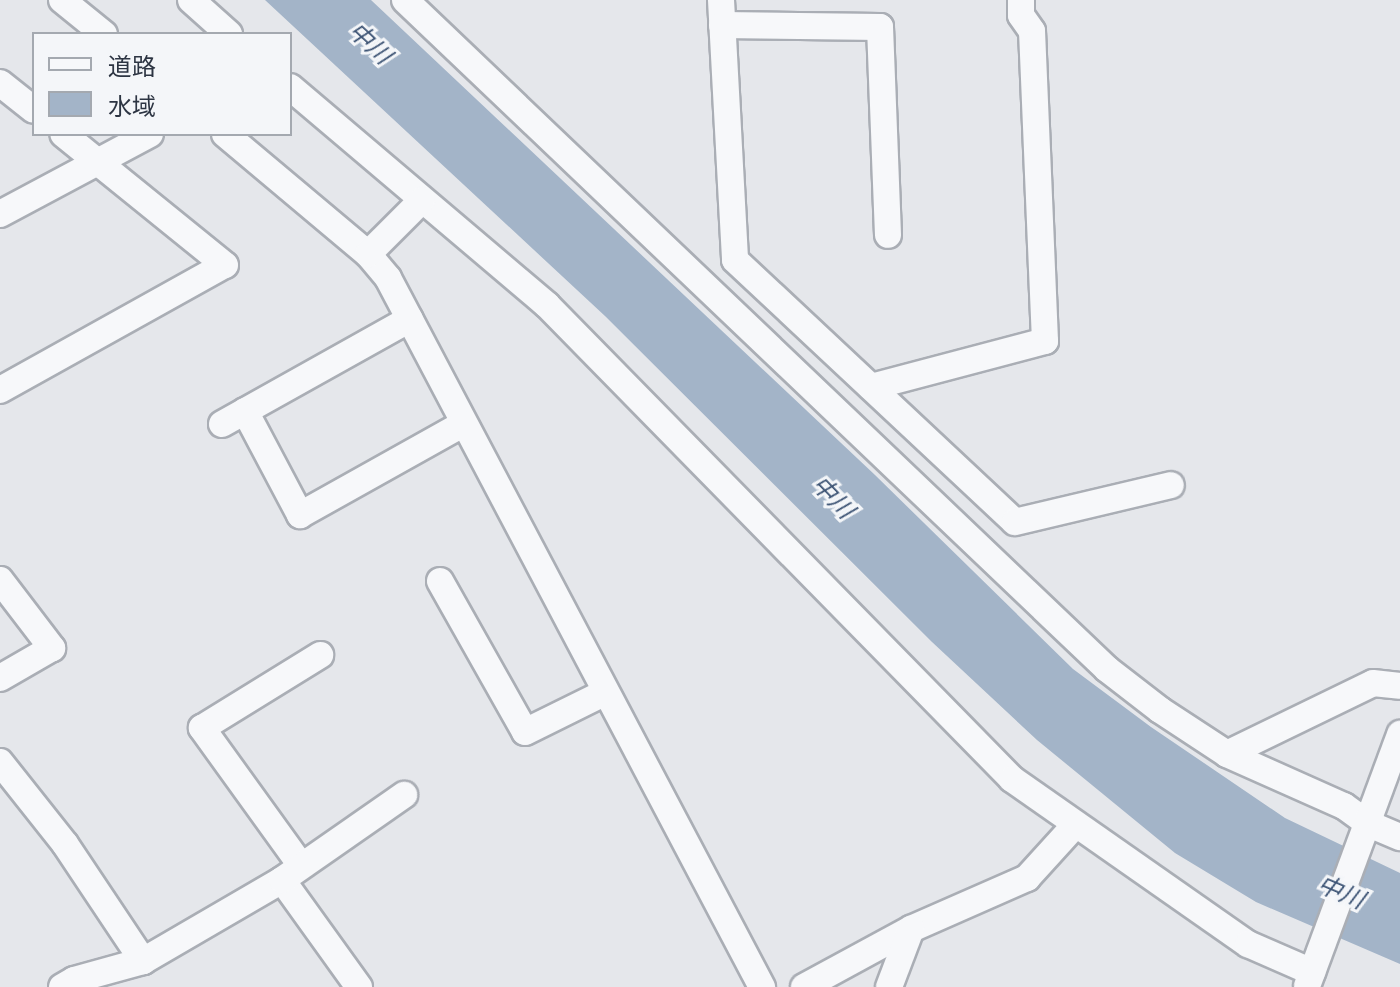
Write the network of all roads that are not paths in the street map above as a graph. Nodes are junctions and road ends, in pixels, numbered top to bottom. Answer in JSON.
{"nodes":[{"id":1,"x":62,"y":0,"type":"edge"},
{"id":2,"x":191,"y":0,"type":"edge"},
{"id":3,"x":405,"y":0,"type":"edge"},
{"id":4,"x":1021,"y":0,"type":"edge"},
{"id":5,"x":722,"y":13,"type":"edge"},
{"id":6,"x":102,"y":32,"type":"edge"},
{"id":7,"x":227,"y":32,"type":"edge"},
{"id":8,"x":0,"y":83,"type":"edge"},
{"id":9,"x":292,"y":89,"type":"edge"},
{"id":10,"x":32,"y":108,"type":"edge"},
{"id":11,"x":66,"y":136,"type":"edge"},
{"id":12,"x":146,"y":136,"type":"edge"},
{"id":13,"x":227,"y":136,"type":"edge"},
{"id":14,"x":98,"y":162,"type":"junction"},
{"id":15,"x":422,"y":200,"type":"junction"},
{"id":16,"x":0,"y":214,"type":"edge"},
{"id":17,"x":888,"y":235,"type":"dead end"},
{"id":18,"x":368,"y":254,"type":"junction"},
{"id":19,"x":410,"y":319,"type":"junction"},
{"id":20,"x":871,"y":387,"type":"junction"},
{"id":21,"x":0,"y":390,"type":"edge"},
{"id":22,"x":463,"y":424,"type":"junction"},
{"id":23,"x":1171,"y":485,"type":"dead end"},
{"id":24,"x":0,"y":580,"type":"edge"},
{"id":25,"x":440,"y":581,"type":"dead end"},
{"id":26,"x":320,"y":655,"type":"dead end"},
{"id":27,"x":0,"y":678,"type":"edge"},
{"id":28,"x":1400,"y":686,"type":"edge"},
{"id":29,"x":606,"y":692,"type":"junction"},
{"id":30,"x":1400,"y":734,"type":"edge"},
{"id":31,"x":1227,"y":754,"type":"junction"},
{"id":32,"x":0,"y":762,"type":"edge"},
{"id":33,"x":404,"y":795,"type":"dead end"},
{"id":34,"x":1075,"y":825,"type":"junction"},
{"id":35,"x":1366,"y":831,"type":"junction"},
{"id":36,"x":1400,"y":837,"type":"edge"},
{"id":37,"x":291,"y":872,"type":"junction"},
{"id":38,"x":911,"y":929,"type":"junction"},
{"id":39,"x":143,"y":961,"type":"junction"},
{"id":40,"x":1312,"y":973,"type":"edge"},
{"id":41,"x":62,"y":987,"type":"edge"},
{"id":42,"x":359,"y":987,"type":"edge"},
{"id":43,"x":762,"y":987,"type":"edge"},
{"id":44,"x":804,"y":987,"type":"edge"},
{"id":45,"x":889,"y":987,"type":"edge"}],
"edges":[{"from":1,"to":6,"type":"street"},
{"from":2,"to":7,"type":"street"},
{"from":3,"to":31,"type":"street"},
{"from":4,"to":20,"type":"street"},
{"from":5,"to":17,"type":"street"},
{"from":5,"to":20,"type":"street"},
{"from":8,"to":10,"type":"street"},
{"from":9,"to":15,"type":"street"},
{"from":11,"to":14,"type":"street"},
{"from":12,"to":14,"type":"street"},
{"from":13,"to":18,"type":"street"},
{"from":14,"to":16,"type":"street"},
{"from":14,"to":21,"type":"street"},
{"from":15,"to":18,"type":"street"},
{"from":15,"to":34,"type":"street"},
{"from":18,"to":19,"type":"street"},
{"from":19,"to":22,"type":"street"},
{"from":19,"to":22,"type":"street"},
{"from":20,"to":23,"type":"street"},
{"from":22,"to":29,"type":"street"},
{"from":24,"to":27,"type":"street"},
{"from":25,"to":29,"type":"street"},
{"from":26,"to":37,"type":"street"},
{"from":28,"to":31,"type":"street"},
{"from":29,"to":43,"type":"street"},
{"from":30,"to":35,"type":"street"},
{"from":31,"to":35,"type":"street"},
{"from":32,"to":39,"type":"street"},
{"from":33,"to":37,"type":"street"},
{"from":34,"to":38,"type":"street"},
{"from":34,"to":40,"type":"street"},
{"from":35,"to":36,"type":"street"},
{"from":35,"to":40,"type":"street"},
{"from":37,"to":39,"type":"street"},
{"from":37,"to":42,"type":"street"},
{"from":38,"to":44,"type":"street"},
{"from":38,"to":45,"type":"street"},
{"from":39,"to":41,"type":"street"}]}
